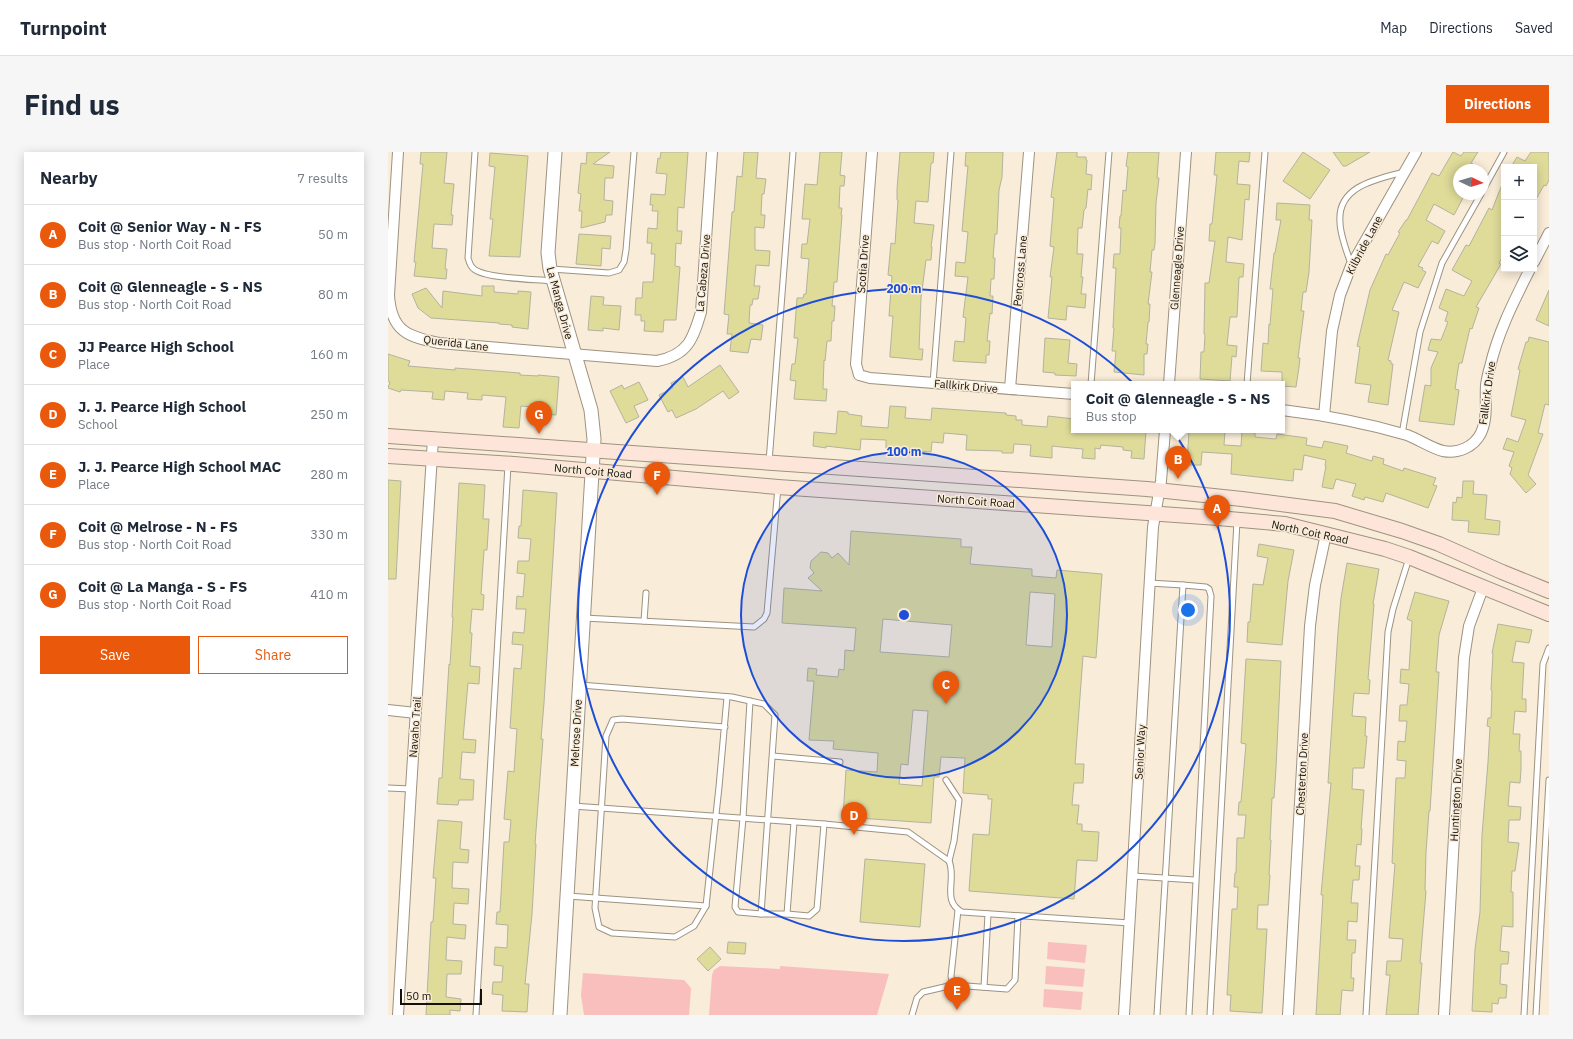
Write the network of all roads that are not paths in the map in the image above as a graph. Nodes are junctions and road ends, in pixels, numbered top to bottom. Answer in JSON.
{"nodes":[{"id":1,"x":398,"y":152,"type":"edge"},
{"id":2,"x":475,"y":152,"type":"edge"},
{"id":3,"x":555,"y":152,"type":"edge"},
{"id":4,"x":634,"y":152,"type":"edge"},
{"id":5,"x":712,"y":152,"type":"edge"},
{"id":6,"x":793,"y":152,"type":"edge"},
{"id":7,"x":872,"y":152,"type":"edge"},
{"id":8,"x":951,"y":152,"type":"edge"},
{"id":9,"x":1029,"y":152,"type":"edge"},
{"id":10,"x":1110,"y":152,"type":"edge"},
{"id":11,"x":1186,"y":152,"type":"edge"},
{"id":12,"x":1265,"y":152,"type":"edge"},
{"id":13,"x":1416,"y":152,"type":"edge"},
{"id":14,"x":1504,"y":152,"type":"edge"},
{"id":15,"x":1405,"y":172,"type":"junction"},
{"id":16,"x":1489,"y":179,"type":"edge"},
{"id":17,"x":1478,"y":200,"type":"edge"},
{"id":18,"x":1549,"y":233,"type":"edge"},
{"id":19,"x":1537,"y":256,"type":"edge"},
{"id":20,"x":1351,"y":266,"type":"junction"},
{"id":21,"x":1529,"y":272,"type":"edge"},
{"id":22,"x":551,"y":275,"type":"junction"},
{"id":23,"x":574,"y":355,"type":"junction"},
{"id":24,"x":859,"y":375,"type":"joint"},
{"id":25,"x":1091,"y":381,"type":"edge"},
{"id":26,"x":1169,"y":381,"type":"edge"},
{"id":27,"x":1247,"y":381,"type":"edge"},
{"id":28,"x":933,"y":383,"type":"junction"},
{"id":29,"x":1010,"y":389,"type":"junction"},
{"id":30,"x":1071,"y":394,"type":"edge"},
{"id":31,"x":1285,"y":410,"type":"edge"},
{"id":32,"x":1324,"y":416,"type":"junction"},
{"id":33,"x":1165,"y":433,"type":"edge"},
{"id":34,"x":1402,"y":434,"type":"junction"},
{"id":35,"x":388,"y":436,"type":"edge"},
{"id":36,"x":433,"y":439,"type":"junction"},
{"id":37,"x":593,"y":451,"type":"junction"},
{"id":38,"x":388,"y":456,"type":"edge"},
{"id":39,"x":432,"y":459,"type":"junction"},
{"id":40,"x":508,"y":464,"type":"junction"},
{"id":41,"x":769,"y":464,"type":"junction"},
{"id":42,"x":592,"y":471,"type":"junction"},
{"id":43,"x":778,"y":487,"type":"junction"},
{"id":44,"x":1160,"y":490,"type":"junction"},
{"id":45,"x":1156,"y":513,"type":"junction"},
{"id":46,"x":1237,"y":520,"type":"junction"},
{"id":47,"x":1326,"y":534,"type":"junction"},
{"id":48,"x":1410,"y":557,"type":"junction"},
{"id":49,"x":1149,"y":582,"type":"junction"},
{"id":50,"x":1183,"y":585,"type":"junction"},
{"id":51,"x":1484,"y":588,"type":"junction"},
{"id":52,"x":1549,"y":591,"type":"edge"},
{"id":53,"x":646,"y":593,"type":"dead end"},
{"id":54,"x":1549,"y":614,"type":"edge"},
{"id":55,"x":583,"y":618,"type":"junction"},
{"id":56,"x":644,"y":621,"type":"junction"},
{"id":57,"x":1549,"y":648,"type":"edge"},
{"id":58,"x":579,"y":685,"type":"junction"},
{"id":59,"x":727,"y":697,"type":"junction"},
{"id":60,"x":750,"y":701,"type":"junction"},
{"id":61,"x":388,"y":710,"type":"edge"},
{"id":62,"x":416,"y":713,"type":"junction"},
{"id":63,"x":725,"y":727,"type":"junction"},
{"id":64,"x":773,"y":756,"type":"junction"},
{"id":65,"x":840,"y":762,"type":"dead end"},
{"id":66,"x":946,"y":780,"type":"dead end"},
{"id":67,"x":1549,"y":780,"type":"edge"},
{"id":68,"x":388,"y":788,"type":"edge"},
{"id":69,"x":411,"y":789,"type":"junction"},
{"id":70,"x":572,"y":806,"type":"junction"},
{"id":71,"x":602,"y":809,"type":"junction"},
{"id":72,"x":715,"y":816,"type":"junction"},
{"id":73,"x":743,"y":818,"type":"junction"},
{"id":74,"x":768,"y":820,"type":"junction"},
{"id":75,"x":794,"y":822,"type":"junction"},
{"id":76,"x":824,"y":824,"type":"junction"},
{"id":77,"x":949,"y":861,"type":"junction"},
{"id":78,"x":1133,"y":876,"type":"junction"},
{"id":79,"x":1165,"y":878,"type":"junction"},
{"id":80,"x":1195,"y":880,"type":"junction"},
{"id":81,"x":567,"y":896,"type":"junction"},
{"id":82,"x":596,"y":898,"type":"junction"},
{"id":83,"x":706,"y":906,"type":"junction"},
{"id":84,"x":958,"y":910,"type":"junction"},
{"id":85,"x":761,"y":914,"type":"junction"},
{"id":86,"x":787,"y":914,"type":"junction"},
{"id":87,"x":988,"y":914,"type":"junction"},
{"id":88,"x":1018,"y":916,"type":"junction"},
{"id":89,"x":1130,"y":923,"type":"junction"},
{"id":90,"x":953,"y":985,"type":"junction"},
{"id":91,"x":984,"y":987,"type":"junction"},
{"id":92,"x":398,"y":1015,"type":"edge"},
{"id":93,"x":476,"y":1015,"type":"edge"},
{"id":94,"x":560,"y":1015,"type":"edge"},
{"id":95,"x":912,"y":1015,"type":"edge"},
{"id":96,"x":1124,"y":1015,"type":"edge"},
{"id":97,"x":1157,"y":1015,"type":"edge"},
{"id":98,"x":1189,"y":1015,"type":"edge"},
{"id":99,"x":1210,"y":1015,"type":"edge"},
{"id":100,"x":1288,"y":1015,"type":"edge"},
{"id":101,"x":1366,"y":1015,"type":"edge"},
{"id":102,"x":1444,"y":1015,"type":"edge"},
{"id":103,"x":1524,"y":1015,"type":"edge"},
{"id":104,"x":1536,"y":1015,"type":"edge"}],
"edges":[{"from":1,"to":23,"type":"street","name":"Querida Lane"},
{"from":2,"to":22,"type":"lane"},
{"from":3,"to":22,"type":"street","name":"La Manga Drive"},
{"from":4,"to":22,"type":"lane"},
{"from":5,"to":23,"type":"street","name":"La Cabeza Drive"},
{"from":6,"to":41,"type":"lane"},
{"from":7,"to":24,"type":"street","name":"Scotia Drive"},
{"from":8,"to":28,"type":"lane"},
{"from":9,"to":29,"type":"street","name":"Pencross Lane"},
{"from":10,"to":25,"type":"lane"},
{"from":11,"to":26,"type":"street","name":"Glenneagle Drive"},
{"from":12,"to":27,"type":"lane"},
{"from":13,"to":15,"type":"street","name":"Kilbride Lane"},
{"from":14,"to":16,"type":"lane"},
{"from":15,"to":20,"type":"street","name":"Kilbride Lane"},
{"from":15,"to":20,"type":"lane"},
{"from":17,"to":34,"type":"lane"},
{"from":18,"to":19,"type":"street"},
{"from":20,"to":32,"type":"street","name":"Kilbride Lane"},
{"from":21,"to":34,"type":"street","name":"Fallkirk Drive"},
{"from":22,"to":23,"type":"street","name":"La Manga Drive"},
{"from":23,"to":37,"type":"street","name":"La Manga Drive"},
{"from":24,"to":28,"type":"street","name":"Fallkirk Drive"},
{"from":28,"to":29,"type":"street","name":"Fallkirk Drive"},
{"from":29,"to":30,"type":"street","name":"Fallkirk Drive"},
{"from":31,"to":32,"type":"street","name":"Fallkirk Drive"},
{"from":32,"to":34,"type":"street","name":"Fallkirk Drive"},
{"from":33,"to":44,"type":"street"},
{"from":35,"to":36,"type":"main road","name":"North Coit Road"},
{"from":36,"to":37,"type":"main road","name":"North Coit Road"},
{"from":36,"to":39,"type":"street","name":"Navaho Trail"},
{"from":37,"to":41,"type":"main road","name":"North Coit Road"},
{"from":37,"to":42,"type":"street","name":"Melrose Drive"},
{"from":38,"to":39,"type":"main road","name":"North Coit Road"},
{"from":39,"to":40,"type":"main road","name":"North Coit Road"},
{"from":39,"to":62,"type":"street","name":"Navaho Trail"},
{"from":40,"to":42,"type":"main road","name":"North Coit Road"},
{"from":40,"to":93,"type":"lane"},
{"from":41,"to":44,"type":"main road","name":"North Coit Road"},
{"from":42,"to":43,"type":"main road","name":"North Coit Road"},
{"from":42,"to":55,"type":"street","name":"Melrose Drive"},
{"from":43,"to":45,"type":"main road","name":"North Coit Road"},
{"from":43,"to":56,"type":"lane"},
{"from":44,"to":45,"type":"street","name":"Senior Way"},
{"from":44,"to":52,"type":"main road","name":"North Coit Road"},
{"from":45,"to":46,"type":"main road","name":"North Coit Road"},
{"from":45,"to":49,"type":"street","name":"Senior Way"},
{"from":46,"to":47,"type":"main road","name":"North Coit Road"},
{"from":46,"to":99,"type":"lane"},
{"from":47,"to":48,"type":"main road","name":"North Coit Road"},
{"from":47,"to":100,"type":"street","name":"Chesterton Drive"},
{"from":48,"to":51,"type":"main road","name":"North Coit Road"},
{"from":48,"to":101,"type":"lane"},
{"from":49,"to":50,"type":"lane"},
{"from":49,"to":78,"type":"street","name":"Senior Way"},
{"from":50,"to":79,"type":"lane"},
{"from":50,"to":80,"type":"lane"},
{"from":51,"to":54,"type":"main road","name":"North Coit Road"},
{"from":51,"to":102,"type":"street","name":"Huntington Drive"},
{"from":53,"to":56,"type":"lane"},
{"from":55,"to":56,"type":"lane"},
{"from":55,"to":58,"type":"street","name":"Melrose Drive"},
{"from":57,"to":103,"type":"lane"},
{"from":58,"to":59,"type":"lane"},
{"from":58,"to":70,"type":"street","name":"Melrose Drive"},
{"from":59,"to":60,"type":"lane"},
{"from":59,"to":63,"type":"lane"},
{"from":60,"to":64,"type":"lane"},
{"from":60,"to":73,"type":"lane"},
{"from":61,"to":62,"type":"street"},
{"from":62,"to":69,"type":"street","name":"Navaho Trail"},
{"from":63,"to":71,"type":"lane"},
{"from":63,"to":72,"type":"lane"},
{"from":64,"to":65,"type":"lane"},
{"from":64,"to":74,"type":"lane"},
{"from":66,"to":77,"type":"lane"},
{"from":67,"to":104,"type":"lane"},
{"from":68,"to":69,"type":"lane"},
{"from":69,"to":92,"type":"street","name":"Navaho Trail"},
{"from":70,"to":71,"type":"lane"},
{"from":70,"to":81,"type":"street","name":"Melrose Drive"},
{"from":71,"to":72,"type":"lane"},
{"from":71,"to":82,"type":"lane"},
{"from":72,"to":73,"type":"lane"},
{"from":72,"to":83,"type":"lane"},
{"from":73,"to":74,"type":"lane"},
{"from":73,"to":85,"type":"lane"},
{"from":74,"to":75,"type":"lane"},
{"from":74,"to":85,"type":"lane"},
{"from":75,"to":76,"type":"lane"},
{"from":75,"to":86,"type":"lane"},
{"from":76,"to":77,"type":"lane"},
{"from":76,"to":86,"type":"lane"},
{"from":77,"to":84,"type":"lane"},
{"from":78,"to":79,"type":"lane"},
{"from":78,"to":89,"type":"street","name":"Senior Way"},
{"from":79,"to":80,"type":"lane"},
{"from":79,"to":97,"type":"lane"},
{"from":80,"to":98,"type":"lane"},
{"from":81,"to":82,"type":"lane"},
{"from":81,"to":94,"type":"street","name":"Melrose Drive"},
{"from":82,"to":83,"type":"lane"},
{"from":82,"to":83,"type":"lane"},
{"from":84,"to":87,"type":"lane"},
{"from":84,"to":90,"type":"lane"},
{"from":85,"to":86,"type":"lane"},
{"from":87,"to":88,"type":"lane"},
{"from":87,"to":91,"type":"lane"},
{"from":88,"to":89,"type":"lane"},
{"from":88,"to":91,"type":"lane"},
{"from":89,"to":96,"type":"street","name":"Senior Way"},
{"from":90,"to":91,"type":"lane"},
{"from":90,"to":95,"type":"lane"}]}
